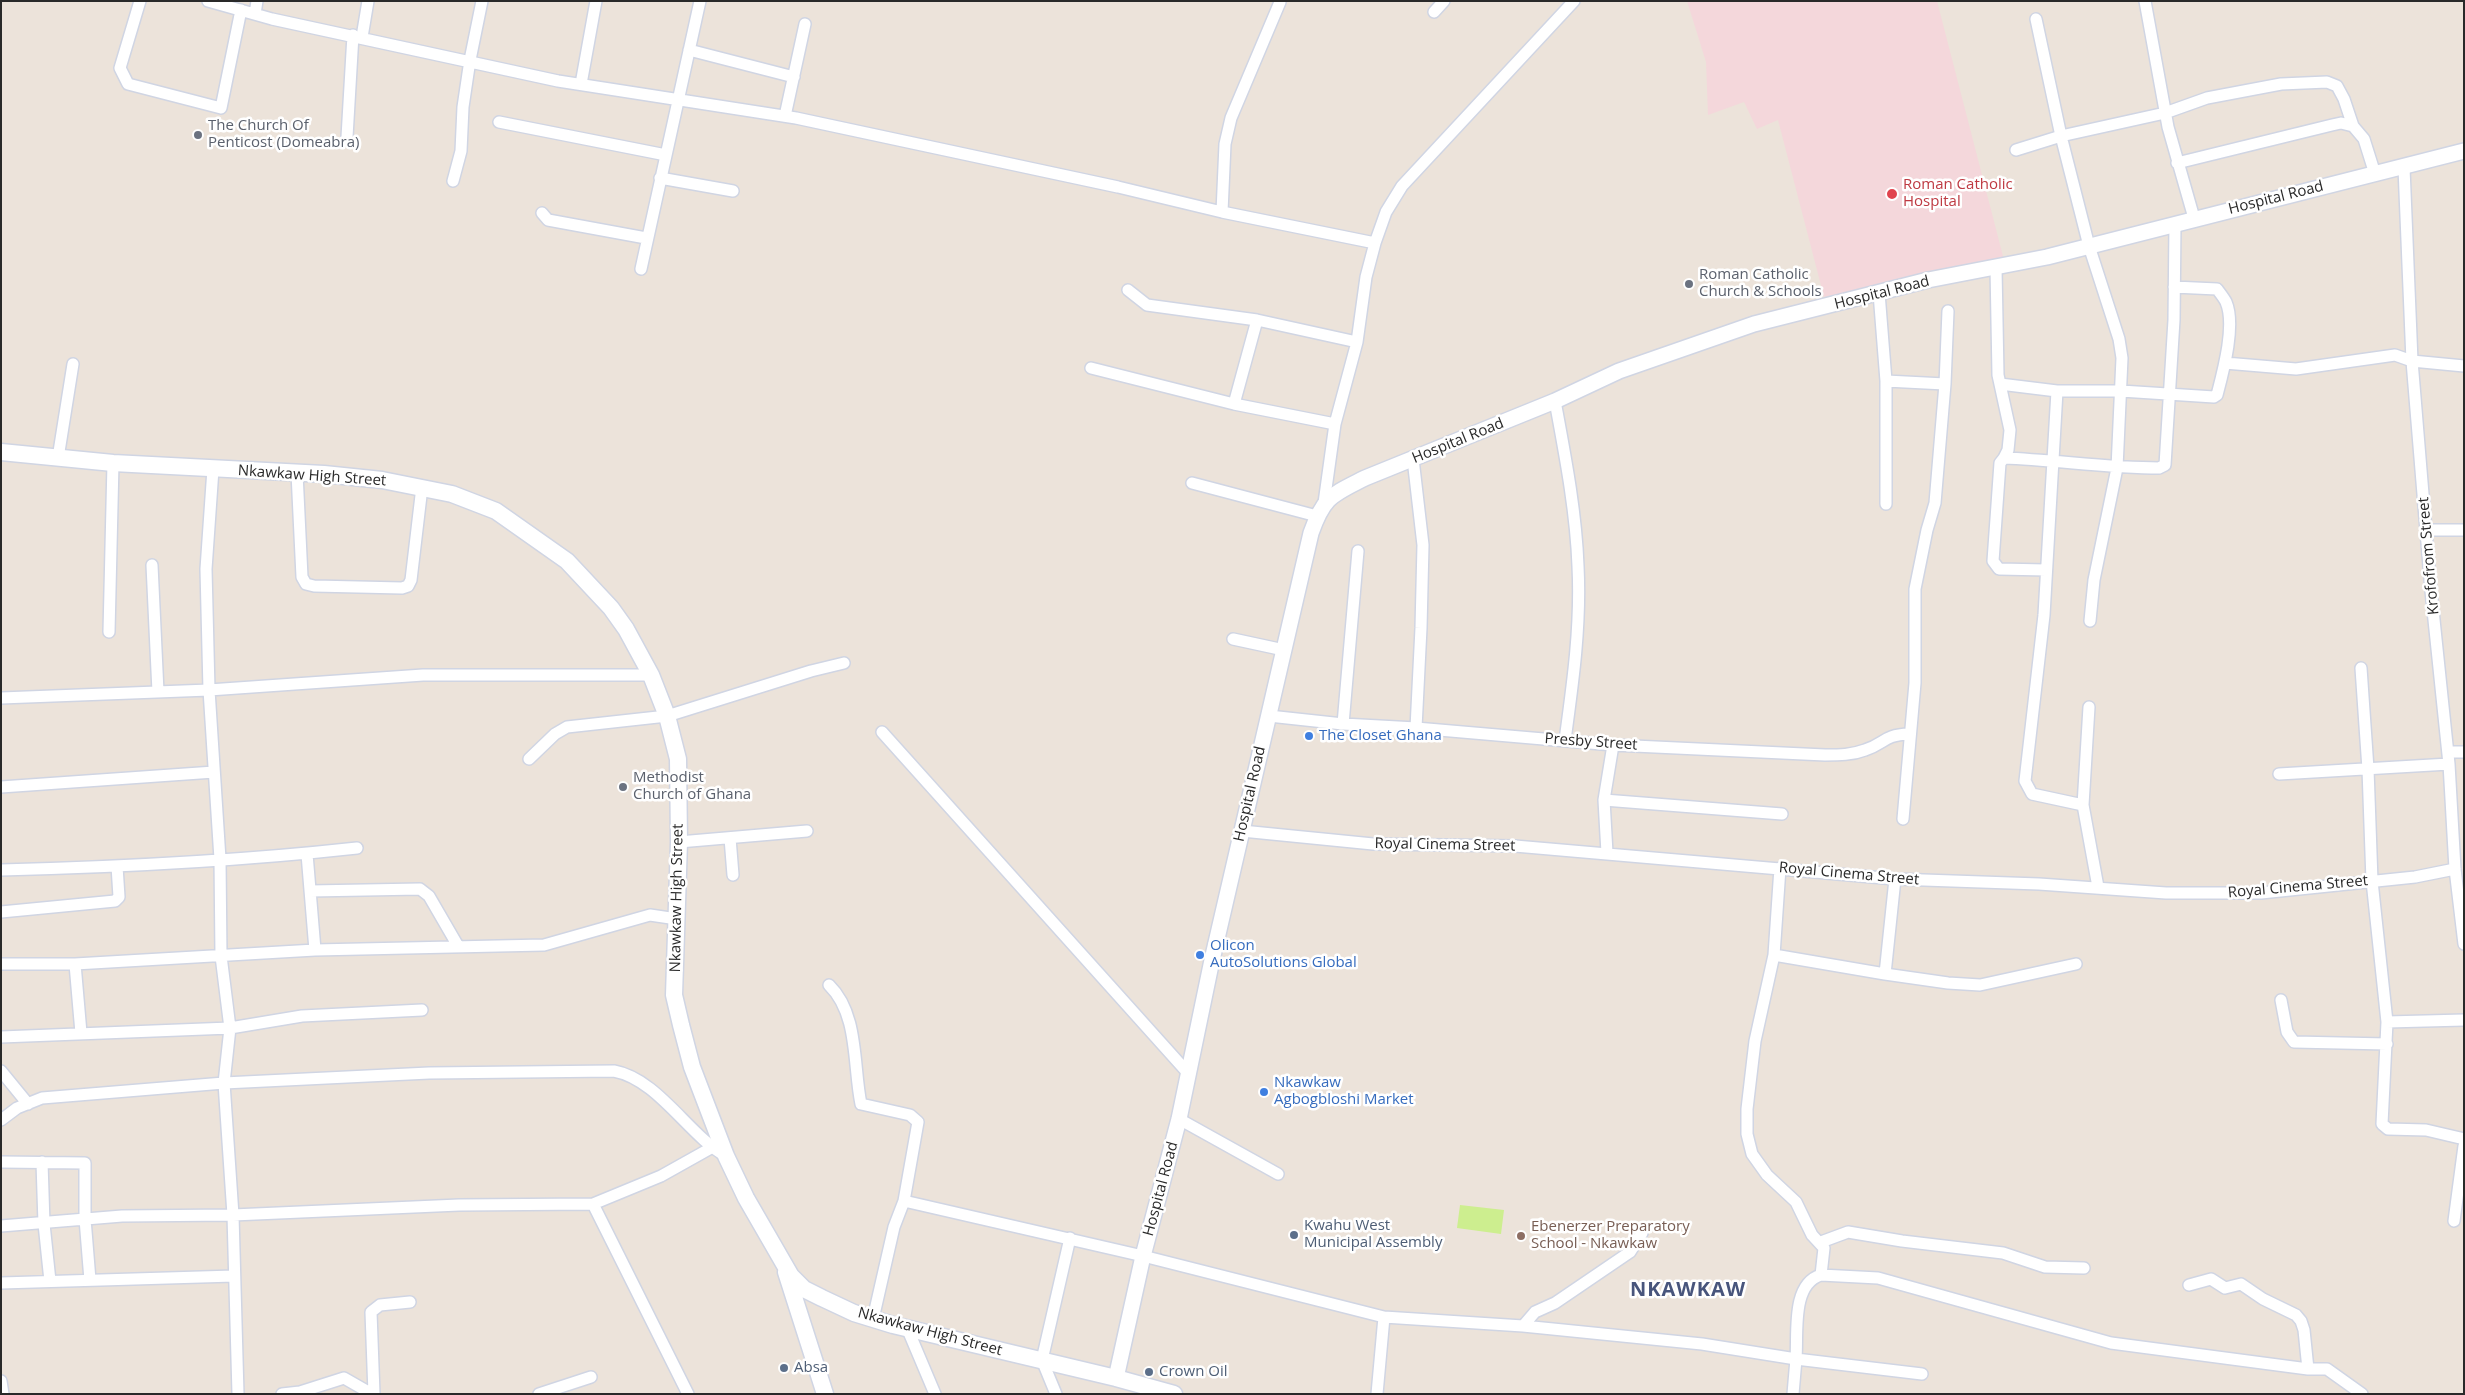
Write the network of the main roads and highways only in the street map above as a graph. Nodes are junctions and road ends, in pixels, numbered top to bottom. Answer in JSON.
{"nodes":[{"id":1,"x":1,"y":452,"type":"edge"},
{"id":2,"x":782,"y":1261,"type":"junction"},
{"id":3,"x":1167,"y":1393,"type":"edge"},
{"id":4,"x":825,"y":1394,"type":"edge"}],
"edges":[{"from":1,"to":2,"type":"main road","name":"Nkawkaw High Street"},
{"from":2,"to":3,"type":"main road","name":"Nkawkaw High Street"},
{"from":2,"to":4,"type":"main road"}]}
